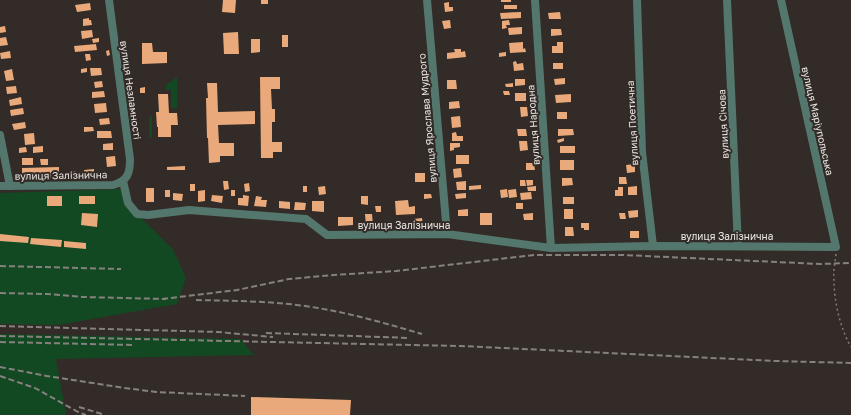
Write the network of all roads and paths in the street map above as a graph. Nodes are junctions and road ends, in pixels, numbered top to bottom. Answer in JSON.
{"nodes":[{"id":1,"x":109,"y":0,"type":"edge"},
{"id":2,"x":427,"y":0,"type":"edge"},
{"id":3,"x":535,"y":0,"type":"edge"},
{"id":4,"x":637,"y":0,"type":"edge"},
{"id":5,"x":727,"y":0,"type":"edge"},
{"id":6,"x":781,"y":0,"type":"edge"},
{"id":7,"x":0,"y":134,"type":"edge"},
{"id":8,"x":123,"y":181,"type":"junction"},
{"id":9,"x":0,"y":186,"type":"edge"},
{"id":10,"x":10,"y":186,"type":"junction"},
{"id":11,"x":447,"y":234,"type":"junction"},
{"id":12,"x":653,"y":246,"type":"junction"},
{"id":13,"x":738,"y":246,"type":"junction"},
{"id":14,"x":836,"y":247,"type":"junction"},
{"id":15,"x":551,"y":248,"type":"junction"},
{"id":16,"x":851,"y":347,"type":"edge"}],
"edges":[{"from":1,"to":8,"type":"street","name":"вулиця Незламності"},
{"from":2,"to":11,"type":"street","name":"вулиця Ярослава Мудрого"},
{"from":3,"to":15,"type":"street","name":"вулиця Народна"},
{"from":4,"to":12,"type":"street","name":"вулиця Поетична"},
{"from":5,"to":13,"type":"street","name":"вулиця Січова"},
{"from":6,"to":14,"type":"street","name":"вулиця Маріупольська"},
{"from":7,"to":10,"type":"street"},
{"from":8,"to":10,"type":"street","name":"вулиця Залізнична"},
{"from":8,"to":11,"type":"street","name":"вулиця Залізнична"},
{"from":9,"to":10,"type":"street","name":"вулиця Залізнична"},
{"from":11,"to":15,"type":"street","name":"вулиця Залізнична"},
{"from":12,"to":13,"type":"street","name":"вулиця Залізнична"},
{"from":12,"to":15,"type":"street","name":"вулиця Залізнична"},
{"from":13,"to":14,"type":"street","name":"вулиця Залізнична"},
{"from":14,"to":16,"type":"path"}]}
